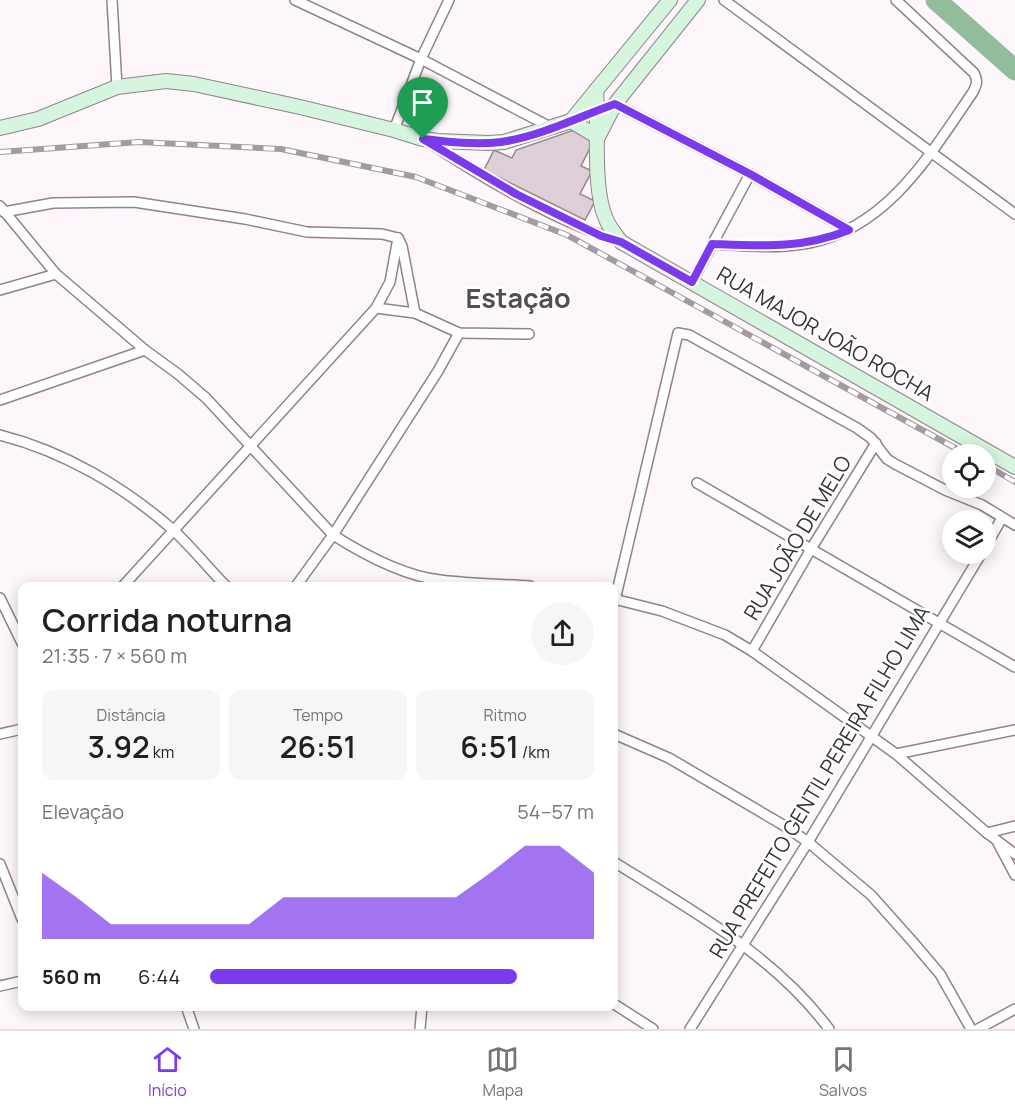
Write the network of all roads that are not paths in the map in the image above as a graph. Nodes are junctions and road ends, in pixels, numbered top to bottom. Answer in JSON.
{"nodes":[{"id":1,"x":112,"y":0,"type":"edge"},
{"id":2,"x":295,"y":0,"type":"edge"},
{"id":3,"x":449,"y":0,"type":"edge"},
{"id":4,"x":670,"y":0,"type":"edge"},
{"id":5,"x":698,"y":0,"type":"edge"},
{"id":6,"x":724,"y":0,"type":"edge"},
{"id":7,"x":896,"y":0,"type":"edge"},
{"id":8,"x":421,"y":58,"type":"junction"},
{"id":9,"x":621,"y":61,"type":"junction"},
{"id":10,"x":639,"y":74,"type":"junction"},
{"id":11,"x":117,"y":87,"type":"junction"},
{"id":12,"x":596,"y":90,"type":"junction"},
{"id":13,"x":615,"y":104,"type":"junction"},
{"id":14,"x":598,"y":110,"type":"junction"},
{"id":15,"x":571,"y":121,"type":"junction"},
{"id":16,"x":0,"y":128,"type":"edge"},
{"id":17,"x":552,"y":128,"type":"junction"},
{"id":18,"x":394,"y":130,"type":"junction"},
{"id":19,"x":598,"y":137,"type":"junction"},
{"id":20,"x":423,"y":139,"type":"junction"},
{"id":21,"x":932,"y":151,"type":"junction"},
{"id":22,"x":750,"y":174,"type":"junction"},
{"id":23,"x":2,"y":209,"type":"edge"},
{"id":24,"x":1015,"y":214,"type":"edge"},
{"id":25,"x":849,"y":230,"type":"junction"},
{"id":26,"x":398,"y":238,"type":"junction"},
{"id":27,"x":621,"y":242,"type":"junction"},
{"id":28,"x":712,"y":244,"type":"junction"},
{"id":29,"x":56,"y":274,"type":"junction"},
{"id":30,"x":692,"y":282,"type":"junction"},
{"id":31,"x":0,"y":290,"type":"edge"},
{"id":32,"x":376,"y":308,"type":"junction"},
{"id":33,"x":415,"y":313,"type":"junction"},
{"id":34,"x":459,"y":333,"type":"junction"},
{"id":35,"x":529,"y":334,"type":"dead end"},
{"id":36,"x":145,"y":351,"type":"junction"},
{"id":37,"x":0,"y":400,"type":"edge"},
{"id":38,"x":0,"y":435,"type":"edge"},
{"id":39,"x":876,"y":443,"type":"junction"},
{"id":40,"x":250,"y":447,"type":"junction"},
{"id":41,"x":1015,"y":467,"type":"edge"},
{"id":42,"x":697,"y":483,"type":"dead end"},
{"id":43,"x":1002,"y":518,"type":"junction"},
{"id":44,"x":1015,"y":525,"type":"edge"},
{"id":45,"x":996,"y":528,"type":"edge"},
{"id":46,"x":174,"y":531,"type":"junction"},
{"id":47,"x":333,"y":536,"type":"junction"},
{"id":48,"x":810,"y":549,"type":"junction"},
{"id":49,"x":975,"y":564,"type":"edge"},
{"id":50,"x":127,"y":582,"type":"edge"},
{"id":51,"x":222,"y":582,"type":"edge"},
{"id":52,"x":299,"y":582,"type":"edge"},
{"id":53,"x":459,"y":582,"type":"edge"},
{"id":54,"x":618,"y":582,"type":"edge"},
{"id":55,"x":0,"y":598,"type":"edge"},
{"id":56,"x":618,"y":600,"type":"edge"},
{"id":57,"x":938,"y":624,"type":"junction"},
{"id":58,"x":18,"y":635,"type":"edge"},
{"id":59,"x":752,"y":651,"type":"junction"},
{"id":60,"x":1015,"y":667,"type":"edge"},
{"id":61,"x":18,"y":730,"type":"edge"},
{"id":62,"x":1015,"y":730,"type":"edge"},
{"id":63,"x":0,"y":734,"type":"edge"},
{"id":64,"x":618,"y":736,"type":"edge"},
{"id":65,"x":872,"y":737,"type":"junction"},
{"id":66,"x":896,"y":753,"type":"junction"},
{"id":67,"x":1015,"y":826,"type":"edge"},
{"id":68,"x":987,"y":833,"type":"junction"},
{"id":69,"x":997,"y":840,"type":"junction"},
{"id":70,"x":808,"y":842,"type":"junction"},
{"id":71,"x":1015,"y":854,"type":"edge"},
{"id":72,"x":0,"y":864,"type":"edge"},
{"id":73,"x":618,"y":865,"type":"edge"},
{"id":74,"x":1015,"y":875,"type":"edge"},
{"id":75,"x":18,"y":909,"type":"edge"},
{"id":76,"x":742,"y":944,"type":"junction"},
{"id":77,"x":18,"y":982,"type":"edge"},
{"id":78,"x":0,"y":986,"type":"edge"},
{"id":79,"x":618,"y":1007,"type":"edge"},
{"id":80,"x":1015,"y":1010,"type":"edge"},
{"id":81,"x":188,"y":1011,"type":"edge"},
{"id":82,"x":422,"y":1011,"type":"edge"},
{"id":83,"x":194,"y":1029,"type":"edge"},
{"id":84,"x":420,"y":1029,"type":"edge"},
{"id":85,"x":653,"y":1029,"type":"edge"},
{"id":86,"x":690,"y":1029,"type":"edge"},
{"id":87,"x":829,"y":1029,"type":"edge"},
{"id":88,"x":971,"y":1029,"type":"edge"},
{"id":89,"x":978,"y":1029,"type":"edge"}],
"edges":[{"from":1,"to":11,"type":"street"},
{"from":2,"to":8,"type":"street"},
{"from":3,"to":8,"type":"street"},
{"from":4,"to":9,"type":"main road"},
{"from":5,"to":10,"type":"main road"},
{"from":6,"to":21,"type":"street"},
{"from":7,"to":21,"type":"street"},
{"from":8,"to":17,"type":"street"},
{"from":8,"to":18,"type":"street"},
{"from":9,"to":10,"type":"main road"},
{"from":9,"to":12,"type":"main road"},
{"from":10,"to":13,"type":"main road"},
{"from":11,"to":16,"type":"main road","name":"RUA MAJOR JOÃO ROCHA"},
{"from":11,"to":18,"type":"main road","name":"RUA MAJOR JOÃO ROCHA"},
{"from":12,"to":14,"type":"main road"},
{"from":12,"to":15,"type":"main road"},
{"from":13,"to":14,"type":"main road","name":"RUA MAJOR JOÃO ROCHA"},
{"from":13,"to":19,"type":"main road"},
{"from":13,"to":22,"type":"street"},
{"from":14,"to":15,"type":"main road","name":"RUA MAJOR JOÃO ROCHA"},
{"from":14,"to":19,"type":"main road"},
{"from":15,"to":17,"type":"main road","name":"RUA MAJOR JOÃO ROCHA"},
{"from":15,"to":19,"type":"main road"},
{"from":17,"to":20,"type":"main road","name":"RUA MAJOR JOÃO ROCHA"},
{"from":18,"to":20,"type":"main road","name":"RUA MAJOR JOÃO ROCHA"},
{"from":19,"to":27,"type":"main road"},
{"from":20,"to":27,"type":"street","name":"RUA MAJOR JOÃO ROCHA"},
{"from":21,"to":24,"type":"street"},
{"from":21,"to":25,"type":"street"},
{"from":22,"to":25,"type":"street"},
{"from":22,"to":28,"type":"street"},
{"from":23,"to":26,"type":"street"},
{"from":23,"to":29,"type":"street"},
{"from":25,"to":28,"type":"street"},
{"from":26,"to":32,"type":"street"},
{"from":26,"to":33,"type":"street"},
{"from":27,"to":30,"type":"main road","name":"RUA MAJOR JOÃO ROCHA"},
{"from":28,"to":30,"type":"street"},
{"from":29,"to":31,"type":"street"},
{"from":29,"to":36,"type":"street"},
{"from":30,"to":41,"type":"main road","name":"RUA MAJOR JOÃO ROCHA"},
{"from":32,"to":33,"type":"street"},
{"from":32,"to":40,"type":"street"},
{"from":33,"to":34,"type":"street"},
{"from":34,"to":35,"type":"street"},
{"from":34,"to":47,"type":"street"},
{"from":36,"to":37,"type":"street"},
{"from":36,"to":40,"type":"street"},
{"from":38,"to":46,"type":"street"},
{"from":39,"to":43,"type":"street"},
{"from":39,"to":48,"type":"street","name":"RUA JOÃO DE MELO"},
{"from":39,"to":54,"type":"street"},
{"from":40,"to":46,"type":"street"},
{"from":40,"to":47,"type":"street"},
{"from":42,"to":48,"type":"street"},
{"from":43,"to":44,"type":"street"},
{"from":43,"to":45,"type":"street"},
{"from":46,"to":50,"type":"street"},
{"from":46,"to":51,"type":"street"},
{"from":47,"to":52,"type":"street"},
{"from":47,"to":53,"type":"street"},
{"from":48,"to":57,"type":"street"},
{"from":48,"to":59,"type":"street","name":"RUA JOÃO DE MELO"},
{"from":49,"to":57,"type":"street","name":"RUA PREFEITO GENTIL PEREIRA FILHO LIMA"},
{"from":55,"to":58,"type":"street"},
{"from":56,"to":59,"type":"street"},
{"from":57,"to":60,"type":"street"},
{"from":57,"to":65,"type":"street","name":"RUA PREFEITO GENTIL PEREIRA FILHO LIMA"},
{"from":59,"to":65,"type":"street"},
{"from":61,"to":63,"type":"street"},
{"from":62,"to":66,"type":"street"},
{"from":64,"to":70,"type":"street"},
{"from":65,"to":66,"type":"street"},
{"from":65,"to":70,"type":"street","name":"RUA PREFEITO GENTIL PEREIRA FILHO LIMA"},
{"from":66,"to":68,"type":"street"},
{"from":67,"to":68,"type":"street"},
{"from":68,"to":69,"type":"street"},
{"from":69,"to":71,"type":"street"},
{"from":69,"to":74,"type":"street"},
{"from":70,"to":76,"type":"street","name":"RUA PREFEITO GENTIL PEREIRA FILHO LIMA"},
{"from":70,"to":88,"type":"street"},
{"from":72,"to":75,"type":"street"},
{"from":73,"to":76,"type":"street"},
{"from":76,"to":86,"type":"street","name":"RUA PREFEITO GENTIL PEREIRA FILHO LIMA"},
{"from":76,"to":87,"type":"street"},
{"from":77,"to":78,"type":"street"},
{"from":79,"to":85,"type":"street"},
{"from":80,"to":89,"type":"street"},
{"from":81,"to":83,"type":"street"},
{"from":82,"to":84,"type":"street"}]}
